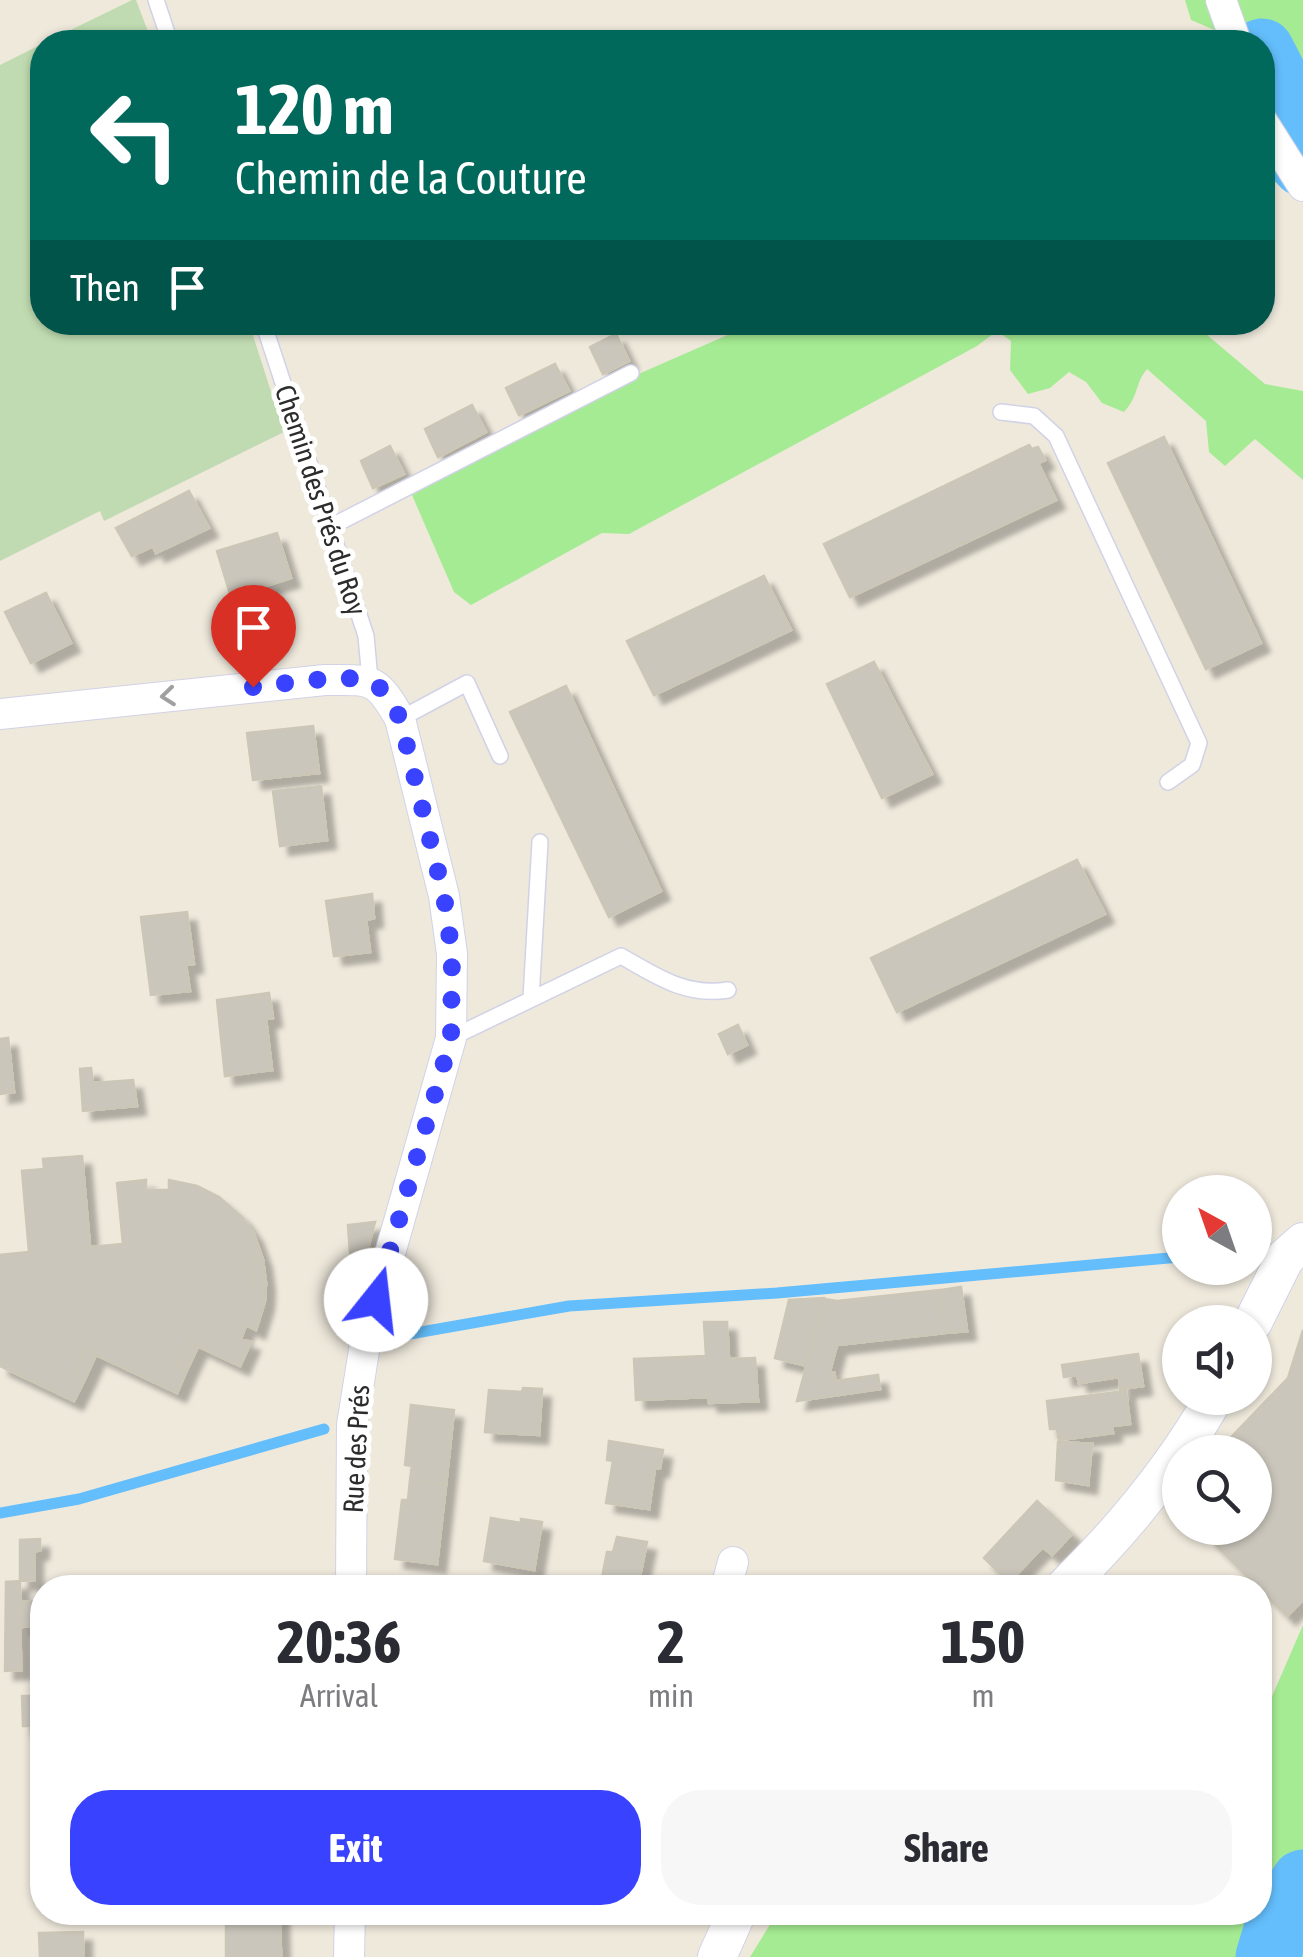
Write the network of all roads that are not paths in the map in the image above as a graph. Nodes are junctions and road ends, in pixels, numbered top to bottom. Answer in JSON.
{"nodes":[{"id":1,"x":156,"y":0,"type":"edge"},
{"id":2,"x":1221,"y":0,"type":"edge"},
{"id":3,"x":166,"y":30,"type":"edge"},
{"id":4,"x":1232,"y":30,"type":"edge"},
{"id":5,"x":1275,"y":142,"type":"edge"},
{"id":6,"x":1303,"y":186,"type":"edge"},
{"id":7,"x":266,"y":335,"type":"edge"},
{"id":8,"x":631,"y":373,"type":"dead end"},
{"id":9,"x":1001,"y":412,"type":"dead end"},
{"id":10,"x":330,"y":526,"type":"junction"},
{"id":11,"x":370,"y":680,"type":"junction"},
{"id":12,"x":0,"y":714,"type":"edge"},
{"id":13,"x":400,"y":718,"type":"junction"},
{"id":14,"x":500,"y":756,"type":"dead end"},
{"id":15,"x":1168,"y":782,"type":"dead end"},
{"id":16,"x":540,"y":842,"type":"dead end"},
{"id":17,"x":728,"y":990,"type":"dead end"},
{"id":18,"x":530,"y":998,"type":"junction"},
{"id":19,"x":451,"y":1038,"type":"junction"},
{"id":20,"x":1303,"y":1242,"type":"edge"},
{"id":21,"x":1262,"y":1305,"type":"edge"},
{"id":22,"x":1204,"y":1415,"type":"edge"},
{"id":23,"x":351,"y":1575,"type":"edge"},
{"id":24,"x":1077,"y":1575,"type":"edge"},
{"id":25,"x":350,"y":1925,"type":"edge"},
{"id":26,"x":730,"y":1925,"type":"edge"},
{"id":27,"x":349,"y":1957,"type":"edge"},
{"id":28,"x":716,"y":1957,"type":"edge"}],
"edges":[{"from":1,"to":3,"type":"lane"},
{"from":2,"to":4,"type":"street"},
{"from":5,"to":6,"type":"street"},
{"from":7,"to":10,"type":"lane","name":"Chemin des Prés du Roy"},
{"from":8,"to":10,"type":"lane"},
{"from":9,"to":15,"type":"lane"},
{"from":10,"to":11,"type":"lane","name":"Chemin des Prés du Roy"},
{"from":11,"to":12,"type":"street","one_way":true},
{"from":11,"to":13,"type":"street","name":"Rue des Prés"},
{"from":13,"to":14,"type":"lane"},
{"from":13,"to":19,"type":"street","name":"Rue des Prés"},
{"from":16,"to":18,"type":"lane"},
{"from":17,"to":18,"type":"lane"},
{"from":18,"to":19,"type":"lane"},
{"from":19,"to":23,"type":"street","name":"Rue des Prés"},
{"from":20,"to":21,"type":"street"},
{"from":22,"to":24,"type":"street"},
{"from":25,"to":27,"type":"street"},
{"from":26,"to":28,"type":"street"}]}
